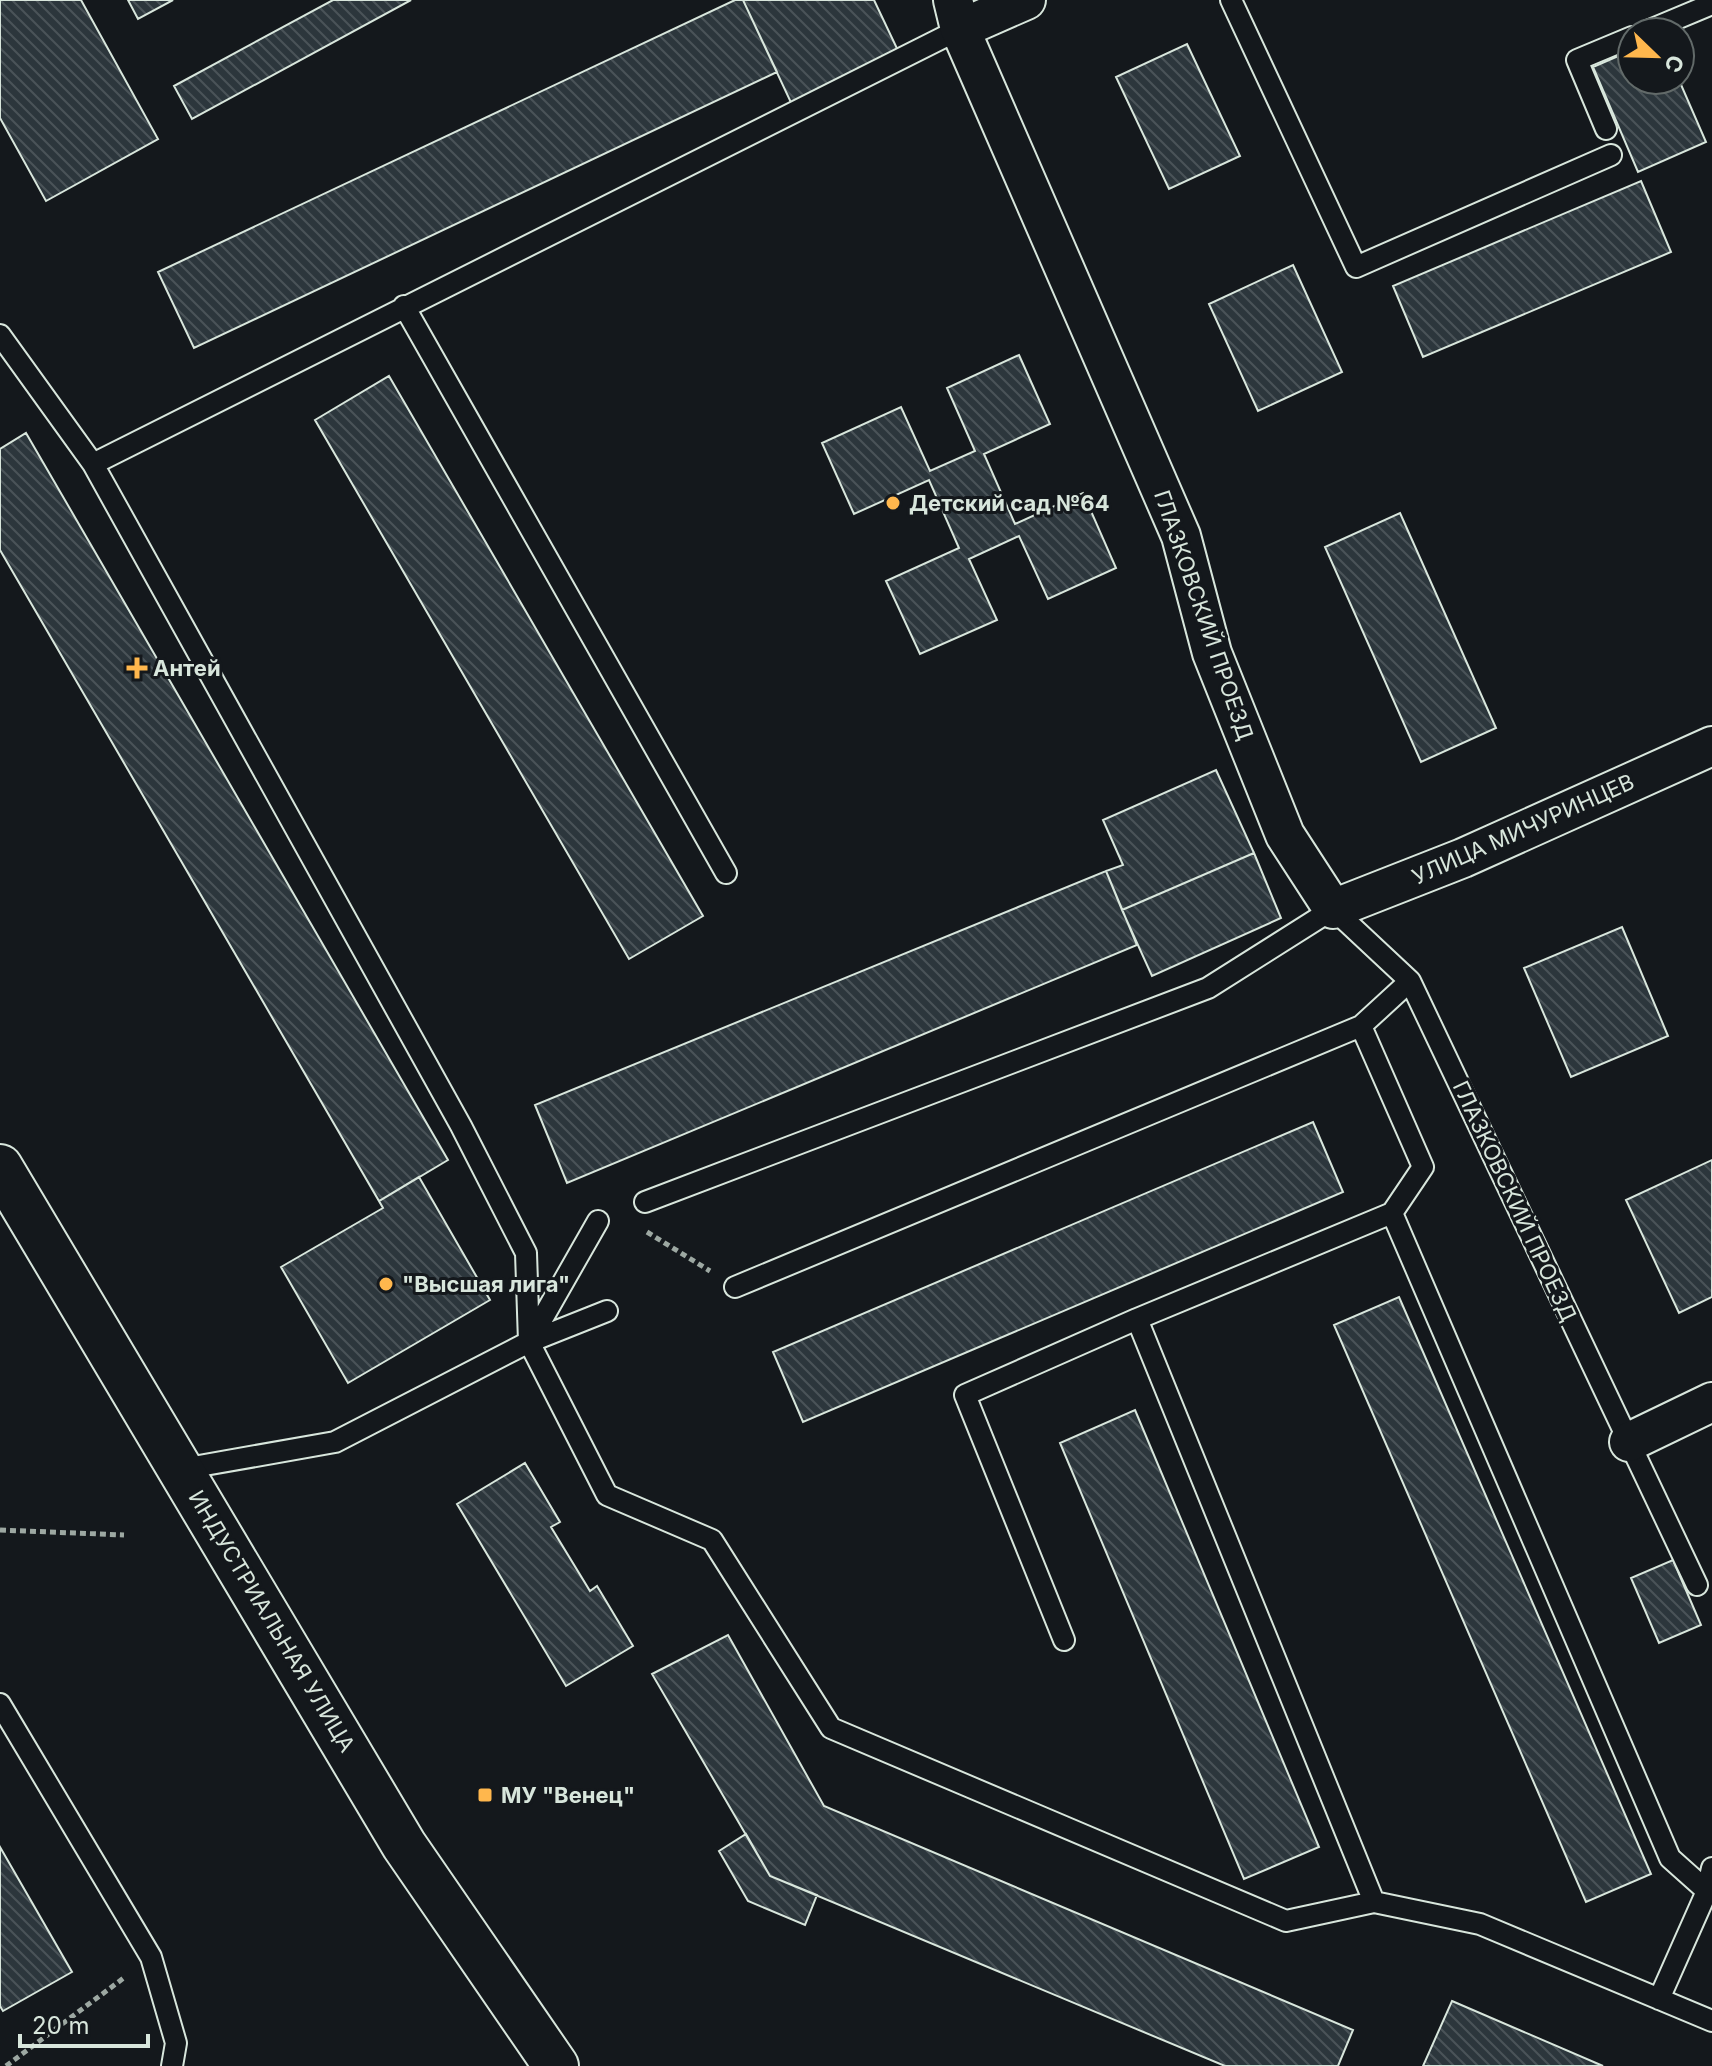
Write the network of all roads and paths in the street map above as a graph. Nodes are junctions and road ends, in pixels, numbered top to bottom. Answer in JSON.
{"nodes":[{"id":1,"x":1026,"y":0,"type":"edge"},
{"id":2,"x":1231,"y":0,"type":"edge"},
{"id":3,"x":1712,"y":4,"type":"edge"},
{"id":4,"x":957,"y":15,"type":"edge"},
{"id":5,"x":1683,"y":16,"type":"edge"},
{"id":6,"x":1616,"y":44,"type":"edge"},
{"id":7,"x":1606,"y":129,"type":"dead end"},
{"id":8,"x":1611,"y":155,"type":"dead end"},
{"id":9,"x":404,"y":306,"type":"junction"},
{"id":10,"x":0,"y":335,"type":"edge"},
{"id":11,"x":93,"y":464,"type":"junction"},
{"id":12,"x":1712,"y":746,"type":"edge"},
{"id":13,"x":726,"y":873,"type":"dead end"},
{"id":14,"x":1333,"y":909,"type":"junction"},
{"id":15,"x":1410,"y":981,"type":"junction"},
{"id":16,"x":1361,"y":1026,"type":"junction"},
{"id":17,"x":2,"y":1173,"type":"edge"},
{"id":18,"x":645,"y":1202,"type":"dead end"},
{"id":19,"x":1392,"y":1213,"type":"junction"},
{"id":20,"x":598,"y":1221,"type":"dead end"},
{"id":21,"x":642,"y":1229,"type":"dead end"},
{"id":22,"x":735,"y":1287,"type":"joint"},
{"id":23,"x":607,"y":1311,"type":"dead end"},
{"id":24,"x":1137,"y":1319,"type":"junction"},
{"id":25,"x":529,"y":1342,"type":"junction"},
{"id":26,"x":1712,"y":1402,"type":"edge"},
{"id":27,"x":1629,"y":1442,"type":"junction"},
{"id":28,"x":182,"y":1469,"type":"junction"},
{"id":29,"x":0,"y":1530,"type":"edge"},
{"id":30,"x":124,"y":1535,"type":"dead end"},
{"id":31,"x":1697,"y":1585,"type":"dead end"},
{"id":32,"x":1064,"y":1640,"type":"dead end"},
{"id":33,"x":0,"y":1704,"type":"edge"},
{"id":34,"x":1712,"y":1868,"type":"edge"},
{"id":35,"x":1710,"y":1892,"type":"edge"},
{"id":36,"x":1374,"y":1902,"type":"junction"},
{"id":37,"x":151,"y":1957,"type":"junction"},
{"id":38,"x":1659,"y":1999,"type":"junction"},
{"id":39,"x":1712,"y":2021,"type":"edge"},
{"id":40,"x":550,"y":2060,"type":"edge"},
{"id":41,"x":6,"y":2066,"type":"edge"},
{"id":42,"x":172,"y":2066,"type":"edge"}],
"edges":[{"from":1,"to":4,"type":"street"},
{"from":2,"to":8,"type":"lane"},
{"from":3,"to":5,"type":"lane"},
{"from":4,"to":9,"type":"lane"},
{"from":4,"to":14,"type":"street","name":"ГЛАЗКОВСКИЙ ПРОЕЗД"},
{"from":6,"to":7,"type":"lane"},
{"from":9,"to":11,"type":"lane"},
{"from":9,"to":13,"type":"lane"},
{"from":10,"to":11,"type":"lane"},
{"from":11,"to":25,"type":"lane"},
{"from":12,"to":14,"type":"street","name":"УЛИЦА МИЧУРИНЦЕВ"},
{"from":14,"to":15,"type":"lane","name":"ГЛАЗКОВСКИЙ ПРОЕЗД"},
{"from":14,"to":18,"type":"lane"},
{"from":15,"to":16,"type":"lane"},
{"from":15,"to":27,"type":"lane","name":"ГЛАЗКОВСКИЙ ПРОЕЗД"},
{"from":16,"to":19,"type":"lane"},
{"from":16,"to":22,"type":"lane"},
{"from":17,"to":28,"type":"highway","name":"ИНДУСТРИАЛЬНАЯ УЛИЦА"},
{"from":19,"to":24,"type":"lane"},
{"from":19,"to":35,"type":"lane"},
{"from":20,"to":25,"type":"lane"},
{"from":21,"to":22,"type":"path"},
{"from":23,"to":25,"type":"lane"},
{"from":24,"to":32,"type":"lane"},
{"from":24,"to":36,"type":"lane"},
{"from":25,"to":28,"type":"lane"},
{"from":25,"to":36,"type":"lane"},
{"from":26,"to":27,"type":"street"},
{"from":27,"to":31,"type":"lane","name":"ГЛАЗКОВСКИЙ ПРОЕЗД"},
{"from":28,"to":40,"type":"highway","name":"ИНДУСТРИАЛЬНАЯ УЛИЦА"},
{"from":29,"to":30,"type":"path"},
{"from":33,"to":37,"type":"lane"},
{"from":34,"to":35,"type":"lane"},
{"from":35,"to":38,"type":"lane"},
{"from":36,"to":38,"type":"lane"},
{"from":37,"to":41,"type":"path"},
{"from":37,"to":42,"type":"lane"},
{"from":38,"to":39,"type":"lane"}]}
